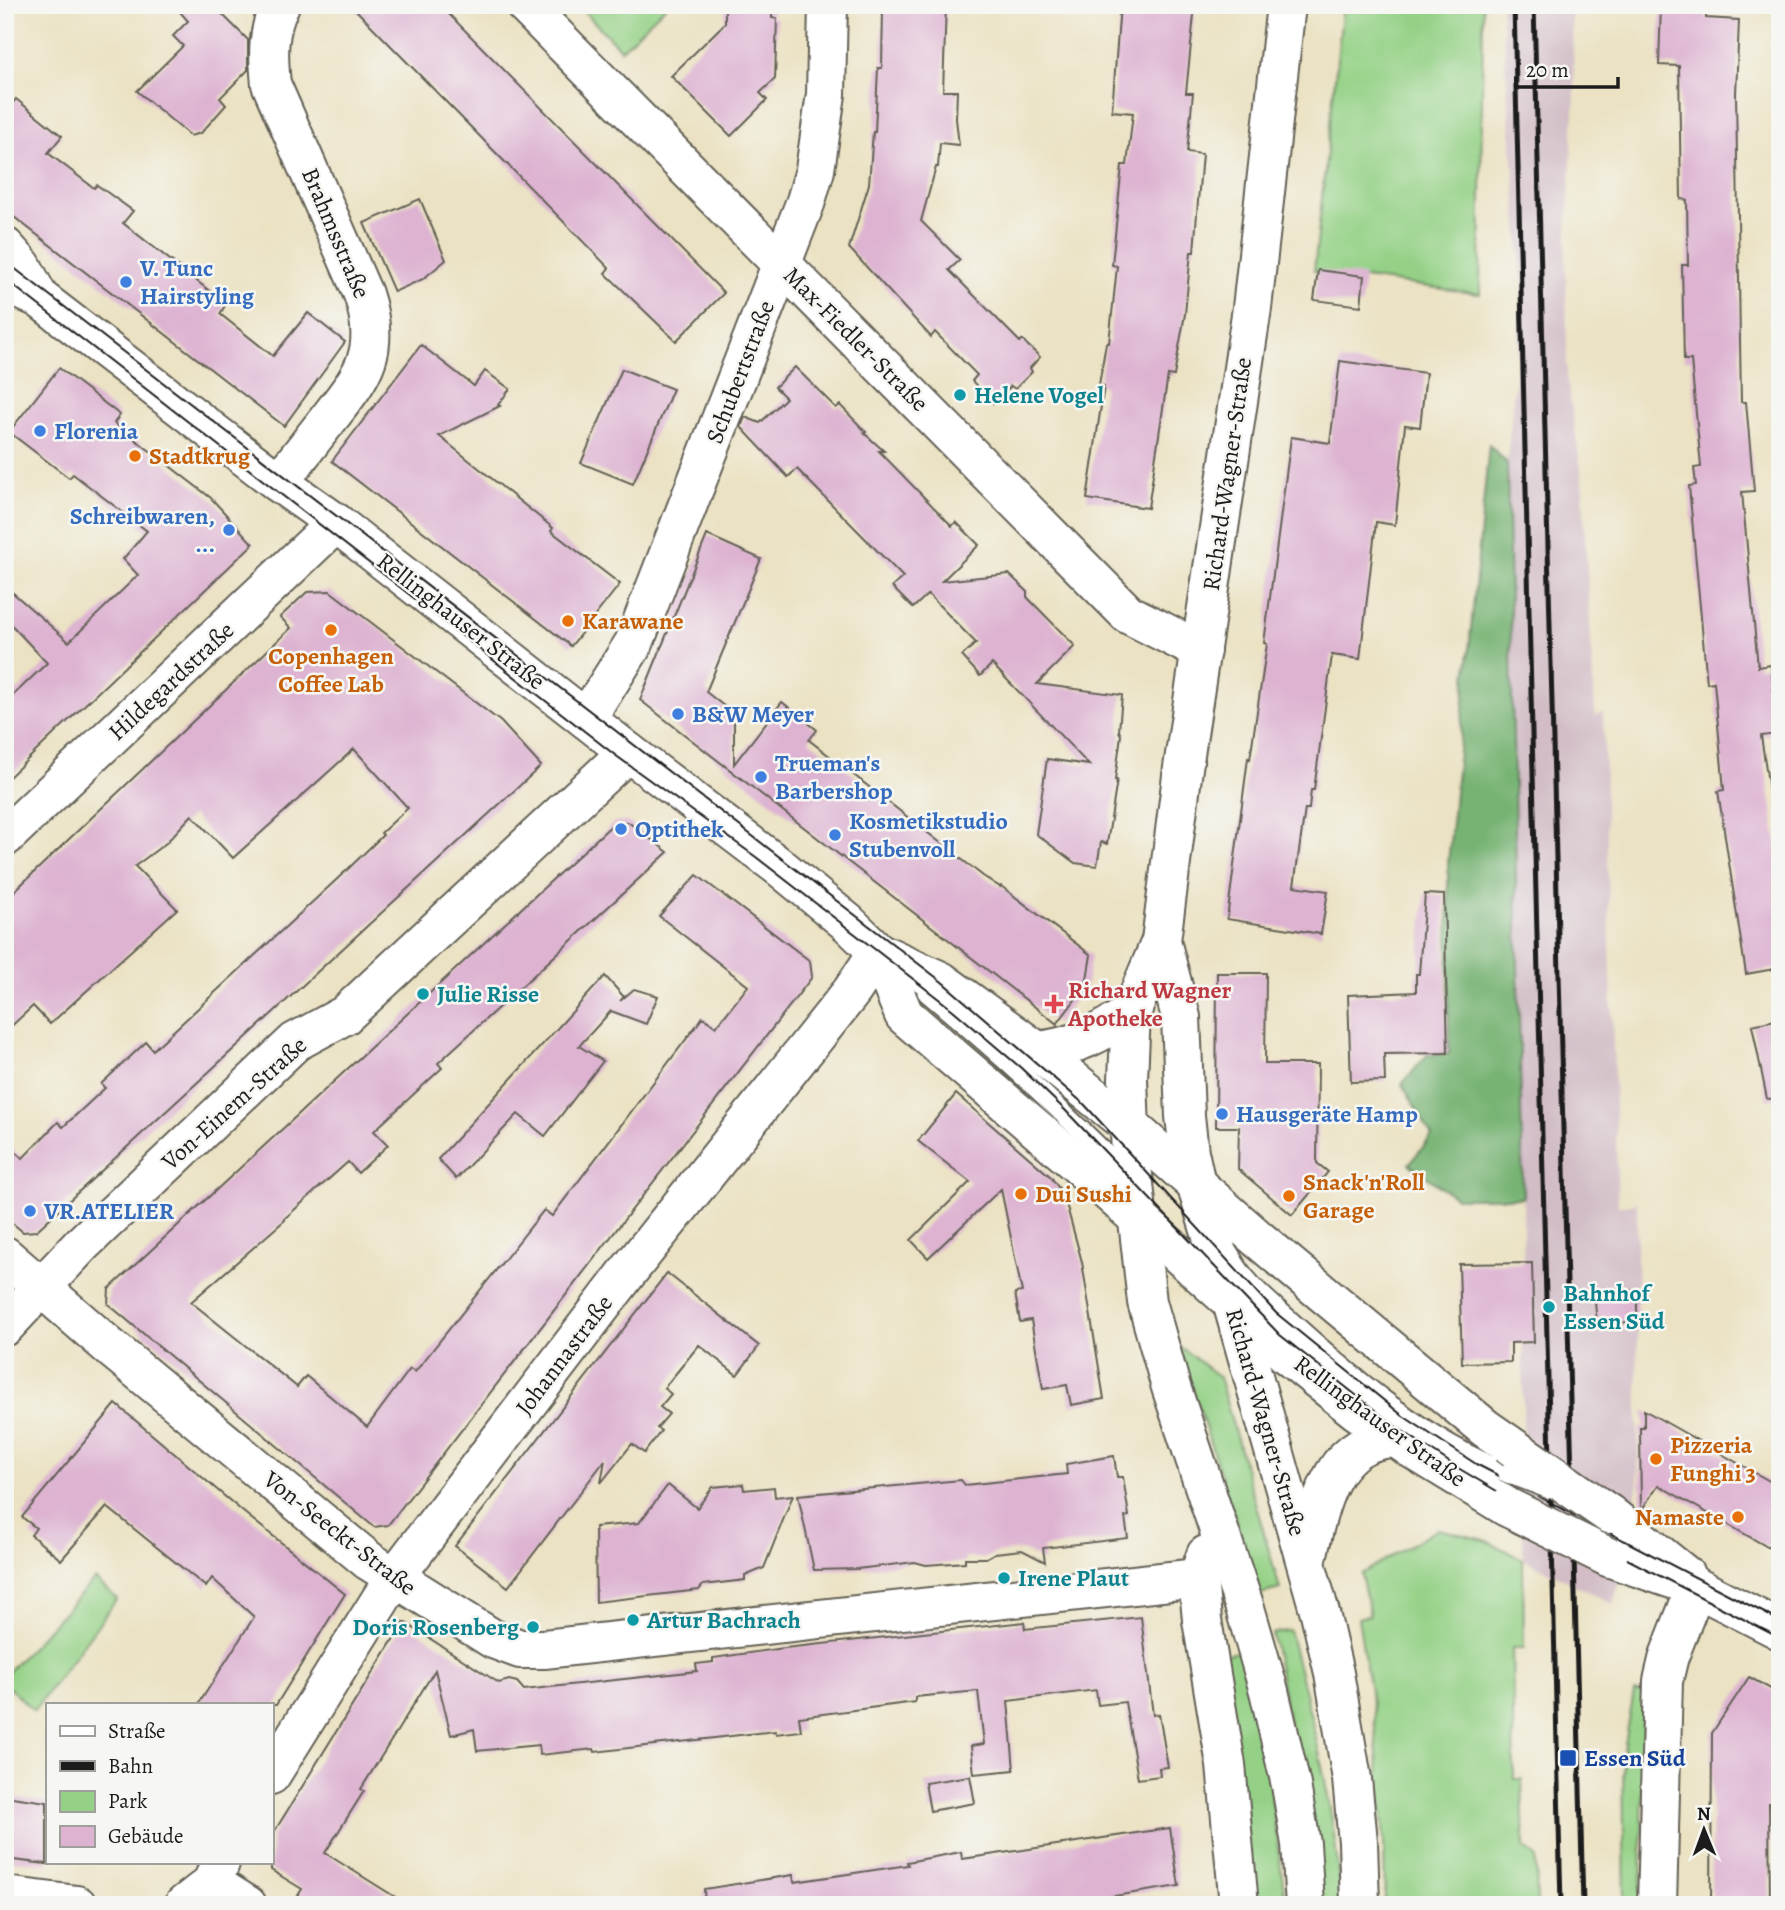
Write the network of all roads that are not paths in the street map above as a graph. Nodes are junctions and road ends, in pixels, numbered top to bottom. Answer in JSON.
{"nodes":[{"id":1,"x":280,"y":5,"type":"edge"},
{"id":2,"x":525,"y":5,"type":"edge"},
{"id":3,"x":828,"y":5,"type":"edge"},
{"id":4,"x":1286,"y":5,"type":"edge"},
{"id":5,"x":5,"y":247,"type":"edge"},
{"id":6,"x":783,"y":265,"type":"junction"},
{"id":7,"x":22,"y":290,"type":"edge"},
{"id":8,"x":278,"y":482,"type":"junction"},
{"id":9,"x":336,"y":523,"type":"junction"},
{"id":10,"x":1201,"y":651,"type":"junction"},
{"id":11,"x":586,"y":719,"type":"junction"},
{"id":12,"x":628,"y":752,"type":"junction"},
{"id":13,"x":5,"y":837,"type":"edge"},
{"id":14,"x":1161,"y":941,"type":"junction"},
{"id":15,"x":878,"y":952,"type":"junction"},
{"id":16,"x":1131,"y":1013,"type":"junction"},
{"id":17,"x":1037,"y":1051,"type":"junction"},
{"id":18,"x":1130,"y":1127,"type":"junction"},
{"id":19,"x":1196,"y":1184,"type":"junction"},
{"id":20,"x":1138,"y":1219,"type":"junction"},
{"id":21,"x":5,"y":1256,"type":"edge"},
{"id":22,"x":41,"y":1287,"type":"junction"},
{"id":23,"x":1232,"y":1302,"type":"junction"},
{"id":24,"x":5,"y":1326,"type":"edge"},
{"id":25,"x":1396,"y":1438,"type":"junction"},
{"id":26,"x":1508,"y":1475,"type":"junction"},
{"id":27,"x":1216,"y":1523,"type":"junction"},
{"id":28,"x":1306,"y":1562,"type":"junction"},
{"id":29,"x":394,"y":1578,"type":"junction"},
{"id":30,"x":1198,"y":1578,"type":"junction"},
{"id":31,"x":1696,"y":1587,"type":"junction"},
{"id":32,"x":1780,"y":1630,"type":"edge"},
{"id":33,"x":273,"y":1771,"type":"edge"},
{"id":34,"x":206,"y":1883,"type":"edge"},
{"id":35,"x":5,"y":1896,"type":"edge"},
{"id":36,"x":77,"y":1905,"type":"edge"},
{"id":37,"x":247,"y":1905,"type":"edge"},
{"id":38,"x":1239,"y":1905,"type":"edge"},
{"id":39,"x":1305,"y":1905,"type":"edge"},
{"id":40,"x":1360,"y":1905,"type":"edge"},
{"id":41,"x":1657,"y":1905,"type":"edge"}],
"edges":[{"from":1,"to":8,"type":"street","name":"Brahmsstraße"},
{"from":2,"to":6,"type":"street","name":"Max-Fiedler-Straße"},
{"from":3,"to":6,"type":"street","name":"Schubertstraße"},
{"from":4,"to":10,"type":"street","name":"Richard-Wagner-Straße"},
{"from":5,"to":7,"type":"street","name":"Rellinghauser Straße"},
{"from":6,"to":10,"type":"street","name":"Max-Fiedler-Straße"},
{"from":6,"to":11,"type":"street","name":"Schubertstraße"},
{"from":7,"to":8,"type":"street","name":"Rellinghauser Straße"},
{"from":8,"to":9,"type":"street","name":"Rellinghauser Straße"},
{"from":9,"to":11,"type":"street","name":"Rellinghauser Straße"},
{"from":9,"to":13,"type":"street","name":"Hildegardstraße"},
{"from":10,"to":14,"type":"street","name":"Richard-Wagner-Straße"},
{"from":11,"to":12,"type":"street","name":"Rellinghauser Straße"},
{"from":12,"to":15,"type":"street","name":"Rellinghauser Straße"},
{"from":12,"to":22,"type":"street","name":"Von-Einem-Straße"},
{"from":14,"to":16,"type":"street","name":"Richard-Wagner-Straße"},
{"from":14,"to":19,"type":"street","name":"Richard-Wagner-Straße"},
{"from":15,"to":17,"type":"street","name":"Rellinghauser Straße"},
{"from":15,"to":20,"type":"street","name":"Rellinghauser Straße"},
{"from":15,"to":29,"type":"street","name":"Johannastraße"},
{"from":16,"to":17,"type":"street"},
{"from":16,"to":18,"type":"street","name":"Richard-Wagner-Straße"},
{"from":17,"to":18,"type":"street","name":"Rellinghauser Straße"},
{"from":18,"to":19,"type":"street","name":"Rellinghauser Straße"},
{"from":18,"to":20,"type":"street","name":"Richard-Wagner-Straße"},
{"from":19,"to":23,"type":"street","name":"Richard-Wagner-Straße"},
{"from":19,"to":26,"type":"street","name":"Rellinghauser Straße"},
{"from":20,"to":23,"type":"street","name":"Rellinghauser Straße"},
{"from":20,"to":27,"type":"street","name":"Richard-Wagner-Straße"},
{"from":21,"to":22,"type":"street","name":"Von-Seeckt-Straße"},
{"from":22,"to":24,"type":"street","name":"Von-Einem-Straße"},
{"from":22,"to":29,"type":"street","name":"Von-Seeckt-Straße"},
{"from":23,"to":25,"type":"street","name":"Rellinghauser Straße"},
{"from":23,"to":28,"type":"street","name":"Richard-Wagner-Straße"},
{"from":25,"to":26,"type":"street","name":"Rellinghauser Straße"},
{"from":25,"to":28,"type":"street"},
{"from":26,"to":31,"type":"street","name":"Rellinghauser Straße","bridge":true},
{"from":26,"to":31,"type":"street","name":"Rellinghauser Straße","bridge":true},
{"from":27,"to":30,"type":"street"},
{"from":27,"to":39,"type":"street","name":"Richard-Wagner-Straße"},
{"from":28,"to":40,"type":"street","name":"Richard-Wagner-Straße"},
{"from":29,"to":30,"type":"street","name":"Von-Seeckt-Straße"},
{"from":29,"to":33,"type":"street","name":"Johannastraße"},
{"from":30,"to":38,"type":"street"},
{"from":31,"to":32,"type":"street","name":"Rellinghauser Straße"},
{"from":31,"to":41,"type":"street"},
{"from":34,"to":37,"type":"street"},
{"from":35,"to":36,"type":"street"}]}
